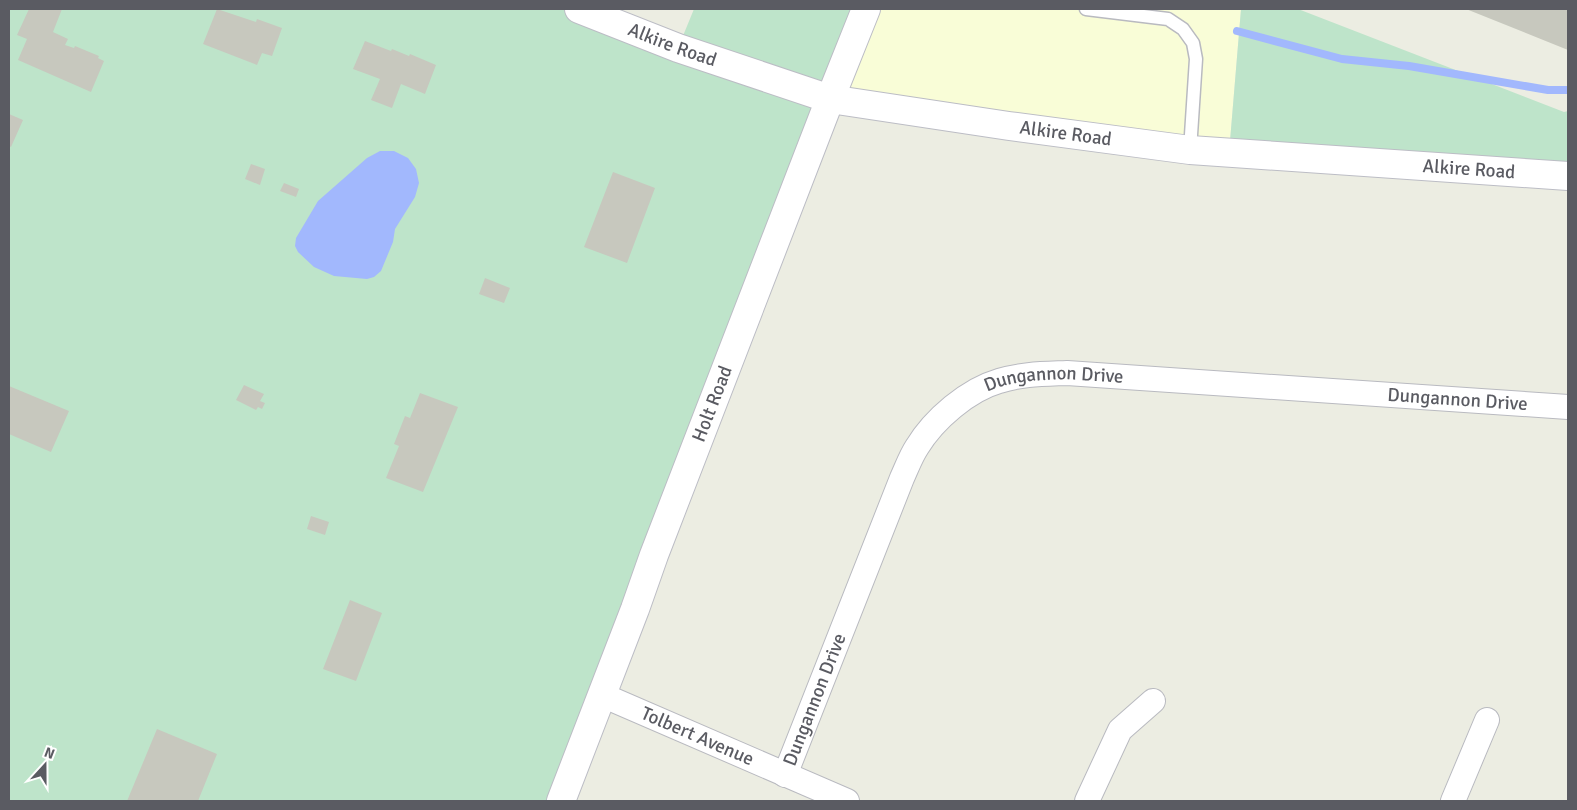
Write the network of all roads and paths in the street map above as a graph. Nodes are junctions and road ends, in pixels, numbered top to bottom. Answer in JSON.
{"nodes":[{"id":1,"x":579,"y":9,"type":"edge"},
{"id":2,"x":866,"y":9,"type":"edge"},
{"id":3,"x":1086,"y":9,"type":"edge"},
{"id":4,"x":1165,"y":14,"type":"edge"},
{"id":5,"x":830,"y":99,"type":"junction"},
{"id":6,"x":1190,"y":150,"type":"junction"},
{"id":7,"x":1568,"y":176,"type":"edge"},
{"id":8,"x":1568,"y":407,"type":"edge"},
{"id":9,"x":602,"y":695,"type":"junction"},
{"id":10,"x":1153,"y":701,"type":"dead end"},
{"id":11,"x":1487,"y":720,"type":"dead end"},
{"id":12,"x":785,"y":775,"type":"junction"},
{"id":13,"x":561,"y":801,"type":"edge"},
{"id":14,"x":847,"y":801,"type":"edge"},
{"id":15,"x":1087,"y":801,"type":"edge"},
{"id":16,"x":1453,"y":801,"type":"edge"}],
"edges":[{"from":1,"to":5,"type":"main road","name":"Alkire Road"},
{"from":2,"to":5,"type":"main road","name":"Holt Road"},
{"from":3,"to":4,"type":"lane"},
{"from":4,"to":6,"type":"lane"},
{"from":5,"to":6,"type":"main road","name":"Alkire Road"},
{"from":5,"to":9,"type":"main road","name":"Holt Road"},
{"from":6,"to":7,"type":"main road","name":"Alkire Road"},
{"from":8,"to":12,"type":"street","name":"Dungannon Drive"},
{"from":9,"to":12,"type":"street","name":"Tolbert Avenue"},
{"from":9,"to":13,"type":"main road","name":"Holt Road"},
{"from":10,"to":15,"type":"street"},
{"from":11,"to":16,"type":"street"},
{"from":12,"to":14,"type":"street","name":"Tolbert Avenue"}]}
